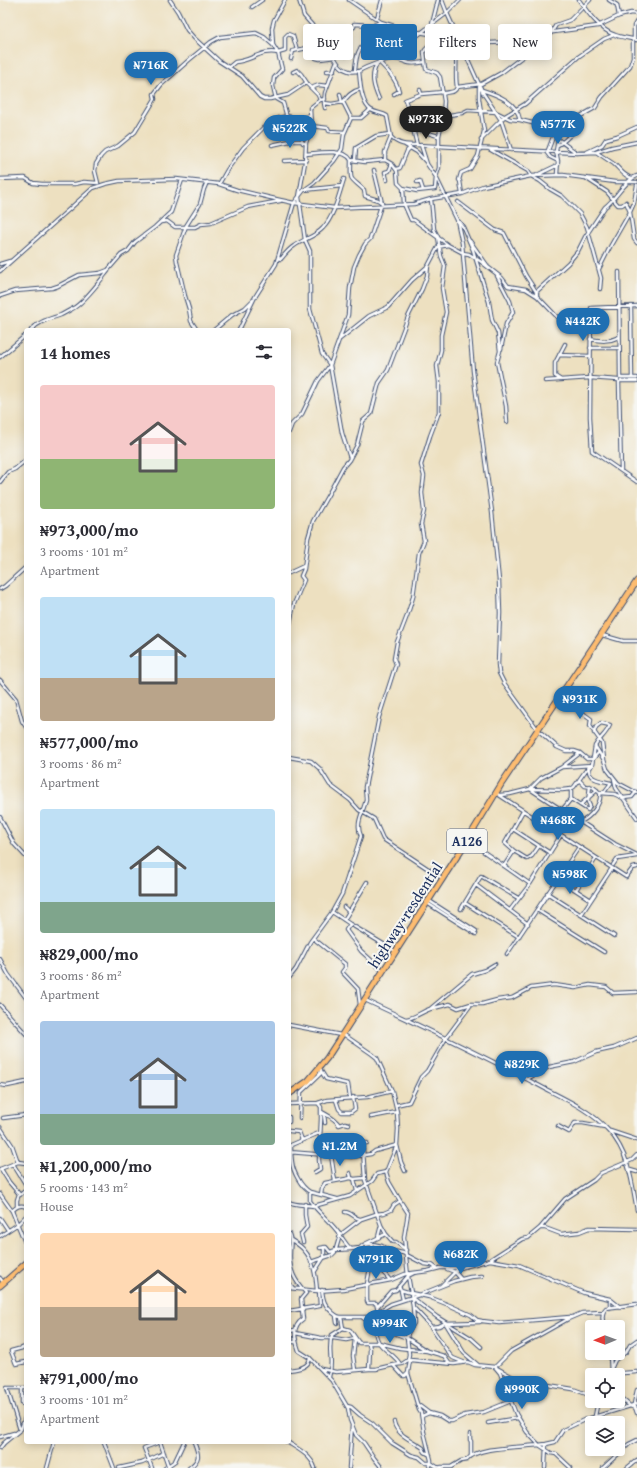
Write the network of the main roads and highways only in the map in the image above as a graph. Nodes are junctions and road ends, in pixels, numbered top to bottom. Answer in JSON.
{"nodes":[{"id":1,"x":637,"y":581,"type":"edge"},
{"id":2,"x":291,"y":1093,"type":"edge"},
{"id":3,"x":24,"y":1265,"type":"edge"},
{"id":4,"x":1,"y":1282,"type":"edge"}],
"edges":[{"from":1,"to":2,"type":"highway","name":"highway+resdential","number":"A126"},
{"from":3,"to":4,"type":"highway"}]}
